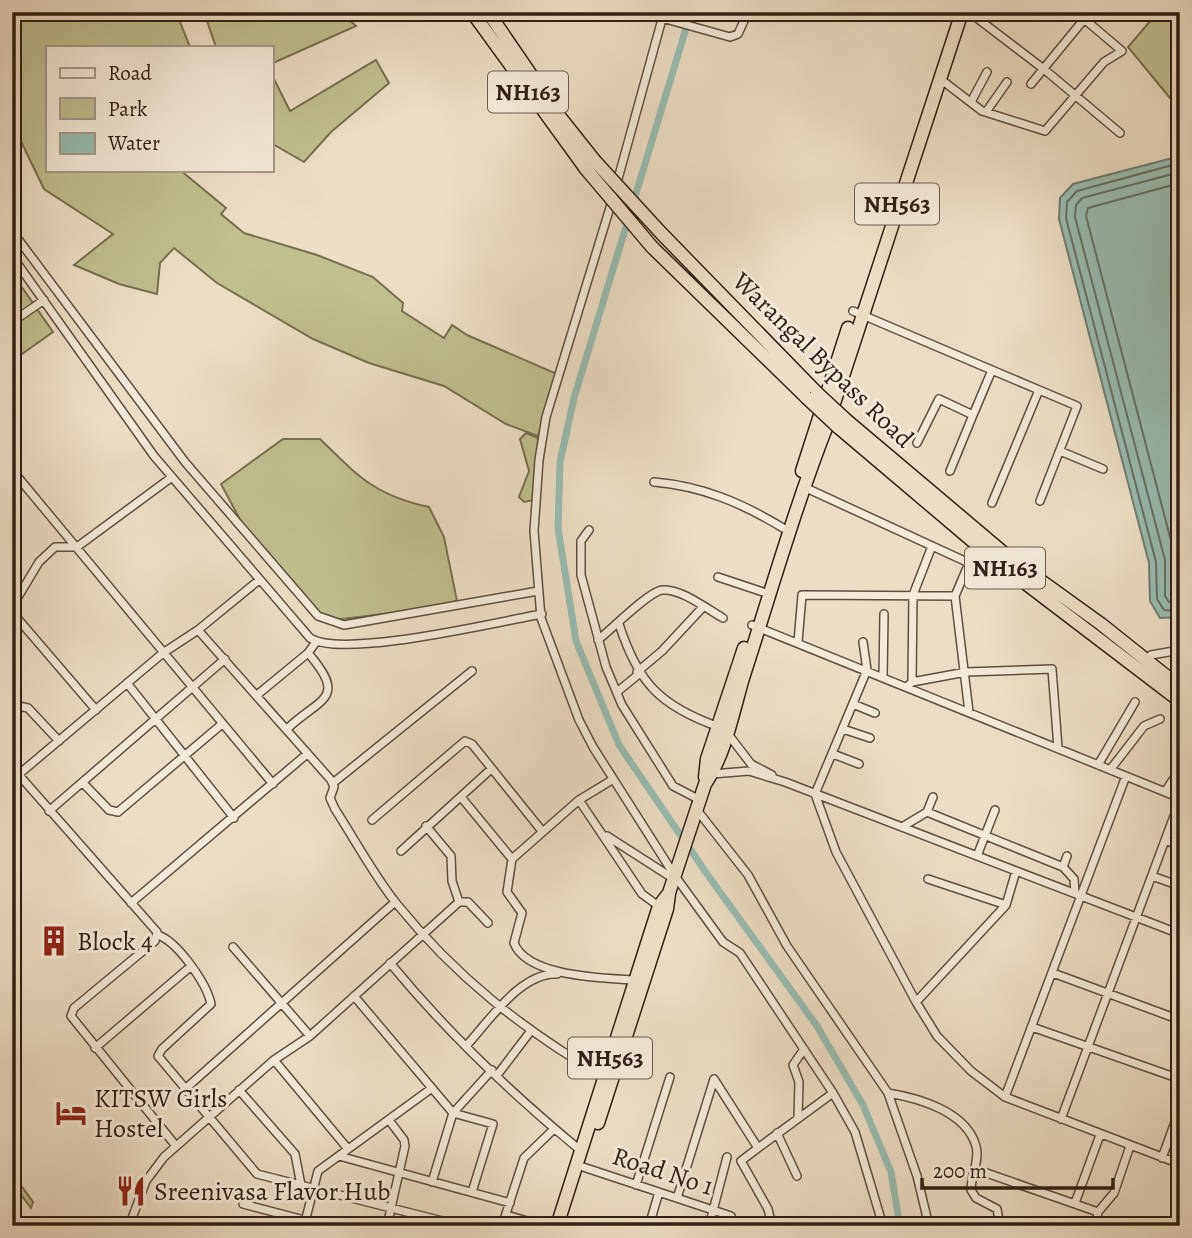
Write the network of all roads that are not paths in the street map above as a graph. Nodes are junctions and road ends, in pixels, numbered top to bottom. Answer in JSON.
{"nodes":[{"id":1,"x":472,"y":12,"type":"edge"},
{"id":2,"x":488,"y":12,"type":"edge"},
{"id":3,"x":748,"y":12,"type":"edge"},
{"id":4,"x":969,"y":12,"type":"edge"},
{"id":5,"x":1076,"y":12,"type":"edge"},
{"id":6,"x":1090,"y":12,"type":"edge"},
{"id":7,"x":952,"y":13,"type":"edge"},
{"id":8,"x":663,"y":15,"type":"edge"},
{"id":9,"x":1084,"y":19,"type":"junction"},
{"id":10,"x":1045,"y":70,"type":"junction"},
{"id":11,"x":987,"y":72,"type":"dead end"},
{"id":12,"x":938,"y":77,"type":"junction"},
{"id":13,"x":1007,"y":82,"type":"dead end"},
{"id":14,"x":1031,"y":84,"type":"dead end"},
{"id":15,"x":1076,"y":96,"type":"junction"},
{"id":16,"x":971,"y":102,"type":"junction"},
{"id":17,"x":986,"y":112,"type":"junction"},
{"id":18,"x":1120,"y":133,"type":"dead end"},
{"id":19,"x":590,"y":165,"type":"junction"},
{"id":20,"x":12,"y":231,"type":"edge"},
{"id":21,"x":12,"y":256,"type":"edge"},
{"id":22,"x":23,"y":271,"type":"junction"},
{"id":23,"x":12,"y":272,"type":"edge"},
{"id":24,"x":44,"y":300,"type":"junction"},
{"id":25,"x":857,"y":313,"type":"junction"},
{"id":26,"x":12,"y":321,"type":"edge"},
{"id":27,"x":992,"y":370,"type":"junction"},
{"id":28,"x":1039,"y":390,"type":"junction"},
{"id":29,"x":812,"y":395,"type":"junction"},
{"id":30,"x":973,"y":415,"type":"junction"},
{"id":31,"x":841,"y":423,"type":"junction"},
{"id":32,"x":917,"y":443,"type":"dead end"},
{"id":33,"x":1060,"y":452,"type":"junction"},
{"id":34,"x":1103,"y":469,"type":"dead end"},
{"id":35,"x":12,"y":470,"type":"edge"},
{"id":36,"x":950,"y":471,"type":"dead end"},
{"id":37,"x":172,"y":477,"type":"junction"},
{"id":38,"x":654,"y":482,"type":"dead end"},
{"id":39,"x":804,"y":487,"type":"junction"},
{"id":40,"x":1041,"y":501,"type":"dead end"},
{"id":41,"x":992,"y":503,"type":"dead end"},
{"id":42,"x":783,"y":528,"type":"junction"},
{"id":43,"x":589,"y":530,"type":"dead end"},
{"id":44,"x":932,"y":546,"type":"junction"},
{"id":45,"x":77,"y":547,"type":"junction"},
{"id":46,"x":718,"y":577,"type":"dead end"},
{"id":47,"x":258,"y":580,"type":"junction"},
{"id":48,"x":538,"y":591,"type":"junction"},
{"id":49,"x":763,"y":592,"type":"junction"},
{"id":50,"x":913,"y":596,"type":"junction"},
{"id":51,"x":955,"y":596,"type":"junction"},
{"id":52,"x":703,"y":607,"type":"junction"},
{"id":53,"x":12,"y":609,"type":"edge"},
{"id":54,"x":542,"y":614,"type":"junction"},
{"id":55,"x":884,"y":614,"type":"dead end"},
{"id":56,"x":723,"y":618,"type":"dead end"},
{"id":57,"x":619,"y":624,"type":"junction"},
{"id":58,"x":756,"y":626,"type":"junction"},
{"id":59,"x":198,"y":630,"type":"junction"},
{"id":60,"x":598,"y":640,"type":"junction"},
{"id":61,"x":316,"y":642,"type":"junction"},
{"id":62,"x":798,"y":642,"type":"junction"},
{"id":63,"x":863,"y":642,"type":"dead end"},
{"id":64,"x":1180,"y":650,"type":"edge"},
{"id":65,"x":163,"y":653,"type":"junction"},
{"id":66,"x":308,"y":653,"type":"junction"},
{"id":67,"x":1151,"y":655,"type":"dead end"},
{"id":68,"x":225,"y":659,"type":"junction"},
{"id":69,"x":867,"y":670,"type":"junction"},
{"id":70,"x":472,"y":671,"type":"dead end"},
{"id":71,"x":966,"y":672,"type":"junction"},
{"id":72,"x":638,"y":673,"type":"junction"},
{"id":73,"x":883,"y":677,"type":"junction"},
{"id":74,"x":127,"y":684,"type":"junction"},
{"id":75,"x":909,"y":685,"type":"junction"},
{"id":76,"x":1180,"y":687,"type":"edge"},
{"id":77,"x":193,"y":688,"type":"junction"},
{"id":78,"x":617,"y":692,"type":"junction"},
{"id":79,"x":257,"y":695,"type":"junction"},
{"id":80,"x":1180,"y":701,"type":"edge"},
{"id":81,"x":1135,"y":702,"type":"dead end"},
{"id":82,"x":853,"y":704,"type":"junction"},
{"id":83,"x":96,"y":710,"type":"junction"},
{"id":84,"x":12,"y":711,"type":"edge"},
{"id":85,"x":969,"y":712,"type":"junction"},
{"id":86,"x":875,"y":713,"type":"dead end"},
{"id":87,"x":1160,"y":719,"type":"dead end"},
{"id":88,"x":156,"y":720,"type":"junction"},
{"id":89,"x":222,"y":724,"type":"junction"},
{"id":90,"x":722,"y":728,"type":"junction"},
{"id":91,"x":287,"y":729,"type":"junction"},
{"id":92,"x":843,"y":729,"type":"junction"},
{"id":93,"x":870,"y":738,"type":"dead end"},
{"id":94,"x":59,"y":741,"type":"junction"},
{"id":95,"x":1058,"y":748,"type":"junction"},
{"id":96,"x":307,"y":754,"type":"junction"},
{"id":97,"x":833,"y":754,"type":"junction"},
{"id":98,"x":183,"y":757,"type":"junction"},
{"id":99,"x":859,"y":764,"type":"dead end"},
{"id":100,"x":1098,"y":765,"type":"junction"},
{"id":101,"x":1180,"y":769,"type":"edge"},
{"id":102,"x":490,"y":770,"type":"junction"},
{"id":103,"x":1110,"y":770,"type":"junction"},
{"id":104,"x":1126,"y":776,"type":"junction"},
{"id":105,"x":16,"y":778,"type":"edge"},
{"id":106,"x":708,"y":779,"type":"junction"},
{"id":107,"x":612,"y":780,"type":"junction"},
{"id":108,"x":785,"y":782,"type":"junction"},
{"id":109,"x":83,"y":783,"type":"junction"},
{"id":110,"x":333,"y":783,"type":"junction"},
{"id":111,"x":273,"y":784,"type":"junction"},
{"id":112,"x":1166,"y":792,"type":"junction"},
{"id":113,"x":816,"y":793,"type":"junction"},
{"id":114,"x":461,"y":797,"type":"junction"},
{"id":115,"x":933,"y":797,"type":"dead end"},
{"id":116,"x":1180,"y":799,"type":"edge"},
{"id":117,"x":579,"y":800,"type":"junction"},
{"id":118,"x":696,"y":810,"type":"junction"},
{"id":119,"x":995,"y":810,"type":"dead end"},
{"id":120,"x":49,"y":811,"type":"junction"},
{"id":121,"x":927,"y":812,"type":"junction"},
{"id":122,"x":234,"y":818,"type":"junction"},
{"id":123,"x":372,"y":820,"type":"dead end"},
{"id":124,"x":426,"y":826,"type":"junction"},
{"id":125,"x":902,"y":827,"type":"junction"},
{"id":126,"x":542,"y":831,"type":"junction"},
{"id":127,"x":602,"y":833,"type":"junction"},
{"id":128,"x":985,"y":835,"type":"junction"},
{"id":129,"x":1165,"y":840,"type":"junction"},
{"id":130,"x":1180,"y":846,"type":"edge"},
{"id":131,"x":401,"y":851,"type":"dead end"},
{"id":132,"x":977,"y":856,"type":"junction"},
{"id":133,"x":1067,"y":856,"type":"dead end"},
{"id":134,"x":512,"y":859,"type":"junction"},
{"id":135,"x":1063,"y":867,"type":"junction"},
{"id":136,"x":1016,"y":871,"type":"junction"},
{"id":137,"x":675,"y":876,"type":"junction"},
{"id":138,"x":1152,"y":876,"type":"junction"},
{"id":139,"x":928,"y":879,"type":"dead end"},
{"id":140,"x":1180,"y":886,"type":"edge"},
{"id":141,"x":1080,"y":895,"type":"junction"},
{"id":142,"x":395,"y":902,"type":"junction"},
{"id":143,"x":459,"y":902,"type":"junction"},
{"id":144,"x":131,"y":903,"type":"junction"},
{"id":145,"x":1006,"y":905,"type":"junction"},
{"id":146,"x":663,"y":908,"type":"junction"},
{"id":147,"x":1138,"y":916,"type":"junction"},
{"id":148,"x":488,"y":923,"type":"dead end"},
{"id":149,"x":1180,"y":934,"type":"edge"},
{"id":150,"x":158,"y":935,"type":"junction"},
{"id":151,"x":424,"y":935,"type":"junction"},
{"id":152,"x":233,"y":947,"type":"dead end"},
{"id":153,"x":390,"y":963,"type":"junction"},
{"id":154,"x":191,"y":967,"type":"junction"},
{"id":155,"x":1053,"y":973,"type":"junction"},
{"id":156,"x":561,"y":974,"type":"junction"},
{"id":157,"x":635,"y":981,"type":"junction"},
{"id":158,"x":1108,"y":993,"type":"junction"},
{"id":159,"x":354,"y":996,"type":"junction"},
{"id":160,"x":916,"y":1002,"type":"junction"},
{"id":161,"x":279,"y":1004,"type":"junction"},
{"id":162,"x":502,"y":1007,"type":"junction"},
{"id":163,"x":1180,"y":1020,"type":"edge"},
{"id":164,"x":1032,"y":1027,"type":"junction"},
{"id":165,"x":530,"y":1032,"type":"junction"},
{"id":166,"x":310,"y":1036,"type":"junction"},
{"id":167,"x":467,"y":1045,"type":"junction"},
{"id":168,"x":1088,"y":1047,"type":"junction"},
{"id":169,"x":95,"y":1048,"type":"junction"},
{"id":170,"x":804,"y":1049,"type":"junction"},
{"id":171,"x":274,"y":1060,"type":"junction"},
{"id":172,"x":495,"y":1072,"type":"junction"},
{"id":173,"x":604,"y":1077,"type":"junction"},
{"id":174,"x":670,"y":1077,"type":"dead end"},
{"id":175,"x":1180,"y":1079,"type":"edge"},
{"id":176,"x":432,"y":1088,"type":"junction"},
{"id":177,"x":184,"y":1090,"type":"junction"},
{"id":178,"x":239,"y":1090,"type":"junction"},
{"id":179,"x":833,"y":1093,"type":"junction"},
{"id":180,"x":888,"y":1093,"type":"junction"},
{"id":181,"x":1005,"y":1097,"type":"junction"},
{"id":182,"x":1180,"y":1108,"type":"edge"},
{"id":183,"x":453,"y":1113,"type":"junction"},
{"id":184,"x":208,"y":1118,"type":"junction"},
{"id":185,"x":798,"y":1118,"type":"junction"},
{"id":186,"x":389,"y":1119,"type":"junction"},
{"id":187,"x":1060,"y":1119,"type":"junction"},
{"id":188,"x":554,"y":1129,"type":"junction"},
{"id":189,"x":777,"y":1133,"type":"junction"},
{"id":190,"x":1100,"y":1135,"type":"junction"},
{"id":191,"x":176,"y":1146,"type":"junction"},
{"id":192,"x":1130,"y":1146,"type":"junction"},
{"id":193,"x":758,"y":1148,"type":"junction"},
{"id":194,"x":348,"y":1149,"type":"junction"},
{"id":195,"x":580,"y":1150,"type":"junction"},
{"id":196,"x":339,"y":1156,"type":"junction"},
{"id":197,"x":727,"y":1157,"type":"dead end"},
{"id":198,"x":1162,"y":1158,"type":"junction"},
{"id":199,"x":1180,"y":1164,"type":"edge"},
{"id":200,"x":583,"y":1167,"type":"junction"},
{"id":201,"x":975,"y":1169,"type":"junction"},
{"id":202,"x":400,"y":1173,"type":"junction"},
{"id":203,"x":797,"y":1176,"type":"dead end"},
{"id":204,"x":432,"y":1182,"type":"junction"},
{"id":205,"x":301,"y":1185,"type":"junction"},
{"id":206,"x":636,"y":1185,"type":"junction"},
{"id":207,"x":314,"y":1188,"type":"junction"},
{"id":208,"x":472,"y":1192,"type":"junction"},
{"id":209,"x":659,"y":1192,"type":"junction"},
{"id":210,"x":677,"y":1198,"type":"junction"},
{"id":211,"x":510,"y":1203,"type":"junction"},
{"id":212,"x":1074,"y":1203,"type":"junction"},
{"id":213,"x":243,"y":1204,"type":"dead end"},
{"id":214,"x":391,"y":1208,"type":"junction"},
{"id":215,"x":714,"y":1210,"type":"junction"},
{"id":216,"x":1098,"y":1212,"type":"junction"},
{"id":217,"x":506,"y":1216,"type":"junction"},
{"id":218,"x":731,"y":1216,"type":"dead end"},
{"id":219,"x":305,"y":1223,"type":"edge"},
{"id":220,"x":128,"y":1226,"type":"edge"},
{"id":221,"x":327,"y":1226,"type":"edge"},
{"id":222,"x":387,"y":1226,"type":"edge"},
{"id":223,"x":461,"y":1226,"type":"edge"},
{"id":224,"x":502,"y":1226,"type":"edge"},
{"id":225,"x":545,"y":1226,"type":"edge"},
{"id":226,"x":557,"y":1226,"type":"edge"},
{"id":227,"x":565,"y":1226,"type":"edge"},
{"id":228,"x":649,"y":1226,"type":"edge"},
{"id":229,"x":709,"y":1226,"type":"edge"},
{"id":230,"x":772,"y":1226,"type":"edge"},
{"id":231,"x":883,"y":1226,"type":"edge"},
{"id":232,"x":929,"y":1226,"type":"edge"},
{"id":233,"x":1000,"y":1226,"type":"edge"},
{"id":234,"x":1096,"y":1226,"type":"edge"}],
"edges":[{"from":1,"to":19,"type":"highway","number":"NH163"},
{"from":2,"to":19,"type":"highway","name":"Warangal Bypass Road","number":"NH163"},
{"from":3,"to":8,"type":"street"},
{"from":4,"to":10,"type":"street"},
{"from":5,"to":9,"type":"street"},
{"from":6,"to":9,"type":"street"},
{"from":7,"to":12,"type":"highway","number":"NH563"},
{"from":7,"to":25,"type":"highway","number":"NH563"},
{"from":8,"to":48,"type":"street"},
{"from":9,"to":10,"type":"street"},
{"from":9,"to":15,"type":"street"},
{"from":10,"to":14,"type":"street"},
{"from":10,"to":15,"type":"street"},
{"from":11,"to":16,"type":"street"},
{"from":12,"to":16,"type":"street"},
{"from":12,"to":25,"type":"highway","number":"NH563"},
{"from":13,"to":17,"type":"street"},
{"from":15,"to":17,"type":"street"},
{"from":15,"to":18,"type":"street"},
{"from":16,"to":17,"type":"street"},
{"from":19,"to":29,"type":"highway","name":"Warangal Bypass Road","number":"NH163","bridge":true},
{"from":19,"to":29,"type":"highway","name":"Warangal Bypass Road","number":"NH163","bridge":true},
{"from":20,"to":48,"type":"street"},
{"from":21,"to":22,"type":"street"},
{"from":22,"to":23,"type":"street"},
{"from":22,"to":24,"type":"street"},
{"from":24,"to":26,"type":"street"},
{"from":24,"to":37,"type":"street"},
{"from":25,"to":27,"type":"street"},
{"from":25,"to":39,"type":"highway","number":"NH563"},
{"from":25,"to":42,"type":"highway","number":"NH563"},
{"from":27,"to":28,"type":"street"},
{"from":27,"to":30,"type":"street"},
{"from":28,"to":33,"type":"street"},
{"from":28,"to":41,"type":"street"},
{"from":29,"to":31,"type":"highway","name":"Warangal Bypass Road","number":"NH163","bridge":true},
{"from":30,"to":32,"type":"street"},
{"from":30,"to":36,"type":"street"},
{"from":31,"to":76,"type":"highway","name":"Warangal Bypass Road","number":"NH163"},
{"from":31,"to":80,"type":"highway","name":"Warangal Bypass Road","number":"NH163"},
{"from":33,"to":34,"type":"street"},
{"from":33,"to":40,"type":"street"},
{"from":35,"to":45,"type":"street"},
{"from":37,"to":45,"type":"street"},
{"from":37,"to":47,"type":"street"},
{"from":38,"to":42,"type":"street"},
{"from":39,"to":44,"type":"street"},
{"from":39,"to":58,"type":"highway","number":"NH563"},
{"from":42,"to":49,"type":"highway","number":"NH563"},
{"from":43,"to":60,"type":"street"},
{"from":44,"to":50,"type":"street"},
{"from":44,"to":51,"type":"street"},
{"from":45,"to":53,"type":"street"},
{"from":45,"to":65,"type":"street"},
{"from":46,"to":49,"type":"street"},
{"from":47,"to":59,"type":"street"},
{"from":47,"to":61,"type":"street"},
{"from":48,"to":54,"type":"street"},
{"from":49,"to":58,"type":"highway","number":"NH563"},
{"from":50,"to":51,"type":"street"},
{"from":50,"to":62,"type":"street"},
{"from":50,"to":75,"type":"street"},
{"from":51,"to":71,"type":"street"},
{"from":52,"to":56,"type":"street"},
{"from":52,"to":57,"type":"street"},
{"from":52,"to":72,"type":"street"},
{"from":53,"to":83,"type":"street"},
{"from":54,"to":61,"type":"street"},
{"from":54,"to":107,"type":"street"},
{"from":55,"to":73,"type":"street"},
{"from":57,"to":60,"type":"street"},
{"from":57,"to":72,"type":"street"},
{"from":58,"to":62,"type":"street"},
{"from":58,"to":90,"type":"highway","number":"NH563"},
{"from":59,"to":65,"type":"street"},
{"from":59,"to":68,"type":"street"},
{"from":60,"to":78,"type":"street"},
{"from":61,"to":66,"type":"street"},
{"from":62,"to":69,"type":"street"},
{"from":63,"to":69,"type":"street"},
{"from":64,"to":67,"type":"street"},
{"from":65,"to":74,"type":"street"},
{"from":65,"to":77,"type":"street"},
{"from":66,"to":79,"type":"street"},
{"from":66,"to":91,"type":"street"},
{"from":68,"to":77,"type":"street"},
{"from":68,"to":79,"type":"street"},
{"from":69,"to":73,"type":"street"},
{"from":69,"to":82,"type":"street"},
{"from":70,"to":110,"type":"street"},
{"from":71,"to":75,"type":"street"},
{"from":71,"to":85,"type":"street"},
{"from":71,"to":95,"type":"street"},
{"from":72,"to":78,"type":"street"},
{"from":72,"to":90,"type":"street"},
{"from":73,"to":75,"type":"street"},
{"from":74,"to":83,"type":"street"},
{"from":74,"to":88,"type":"street"},
{"from":75,"to":85,"type":"street"},
{"from":77,"to":88,"type":"street"},
{"from":77,"to":89,"type":"street"},
{"from":78,"to":118,"type":"street"},
{"from":79,"to":91,"type":"street"},
{"from":81,"to":100,"type":"street"},
{"from":82,"to":86,"type":"street"},
{"from":82,"to":92,"type":"street"},
{"from":83,"to":94,"type":"street"},
{"from":84,"to":94,"type":"street"},
{"from":85,"to":95,"type":"street"},
{"from":87,"to":103,"type":"street"},
{"from":88,"to":98,"type":"street"},
{"from":88,"to":109,"type":"street"},
{"from":89,"to":98,"type":"street"},
{"from":89,"to":111,"type":"street"},
{"from":90,"to":106,"type":"highway","number":"NH563"},
{"from":90,"to":108,"type":"street"},
{"from":91,"to":96,"type":"street"},
{"from":92,"to":93,"type":"street"},
{"from":92,"to":97,"type":"street"},
{"from":94,"to":105,"type":"street"},
{"from":95,"to":100,"type":"street"},
{"from":96,"to":110,"type":"street"},
{"from":96,"to":111,"type":"street"},
{"from":97,"to":99,"type":"street"},
{"from":97,"to":113,"type":"street"},
{"from":98,"to":109,"type":"street"},
{"from":98,"to":122,"type":"street"},
{"from":100,"to":103,"type":"street"},
{"from":101,"to":112,"type":"street"},
{"from":102,"to":114,"type":"street"},
{"from":102,"to":123,"type":"street"},
{"from":102,"to":126,"type":"street"},
{"from":103,"to":104,"type":"street"},
{"from":104,"to":112,"type":"street"},
{"from":104,"to":141,"type":"street"},
{"from":105,"to":120,"type":"street"},
{"from":106,"to":108,"type":"street"},
{"from":106,"to":118,"type":"highway","number":"NH563"},
{"from":107,"to":117,"type":"street"},
{"from":107,"to":137,"type":"street"},
{"from":108,"to":113,"type":"street"},
{"from":109,"to":120,"type":"street"},
{"from":110,"to":142,"type":"street"},
{"from":111,"to":122,"type":"street"},
{"from":112,"to":116,"type":"street"},
{"from":113,"to":125,"type":"street"},
{"from":113,"to":160,"type":"street"},
{"from":114,"to":124,"type":"street"},
{"from":114,"to":134,"type":"street"},
{"from":115,"to":121,"type":"street"},
{"from":116,"to":129,"type":"street"},
{"from":117,"to":126,"type":"street"},
{"from":117,"to":127,"type":"street"},
{"from":118,"to":137,"type":"highway","number":"NH563"},
{"from":118,"to":180,"type":"street"},
{"from":119,"to":128,"type":"street"},
{"from":120,"to":144,"type":"street"},
{"from":121,"to":125,"type":"street"},
{"from":121,"to":128,"type":"street"},
{"from":122,"to":144,"type":"street"},
{"from":124,"to":131,"type":"street"},
{"from":124,"to":143,"type":"street"},
{"from":125,"to":132,"type":"street"},
{"from":126,"to":134,"type":"street"},
{"from":127,"to":137,"type":"street"},
{"from":127,"to":146,"type":"street"},
{"from":128,"to":132,"type":"street"},
{"from":128,"to":135,"type":"street"},
{"from":129,"to":130,"type":"street"},
{"from":129,"to":138,"type":"street"},
{"from":132,"to":136,"type":"street"},
{"from":133,"to":135,"type":"street"},
{"from":134,"to":156,"type":"street"},
{"from":135,"to":141,"type":"street"},
{"from":136,"to":141,"type":"street"},
{"from":136,"to":145,"type":"street"},
{"from":137,"to":146,"type":"highway","number":"NH563"},
{"from":137,"to":170,"type":"street"},
{"from":138,"to":140,"type":"street"},
{"from":138,"to":147,"type":"street"},
{"from":139,"to":145,"type":"street"},
{"from":141,"to":147,"type":"street"},
{"from":141,"to":155,"type":"street"},
{"from":142,"to":151,"type":"street"},
{"from":142,"to":161,"type":"street"},
{"from":143,"to":148,"type":"street"},
{"from":143,"to":151,"type":"street"},
{"from":144,"to":150,"type":"street"},
{"from":145,"to":160,"type":"street"},
{"from":146,"to":157,"type":"highway","number":"NH563"},
{"from":146,"to":200,"type":"highway","number":"NH563"},
{"from":147,"to":149,"type":"street"},
{"from":147,"to":158,"type":"street"},
{"from":150,"to":154,"type":"street"},
{"from":150,"to":169,"type":"street"},
{"from":151,"to":153,"type":"street"},
{"from":151,"to":162,"type":"street"},
{"from":152,"to":161,"type":"street"},
{"from":153,"to":159,"type":"street"},
{"from":153,"to":167,"type":"street"},
{"from":154,"to":169,"type":"street"},
{"from":154,"to":177,"type":"street"},
{"from":155,"to":158,"type":"street"},
{"from":155,"to":164,"type":"street"},
{"from":156,"to":157,"type":"street"},
{"from":156,"to":162,"type":"street"},
{"from":157,"to":173,"type":"highway","number":"NH563"},
{"from":158,"to":163,"type":"street"},
{"from":158,"to":168,"type":"street"},
{"from":159,"to":166,"type":"street"},
{"from":159,"to":176,"type":"street"},
{"from":160,"to":181,"type":"street"},
{"from":161,"to":166,"type":"street"},
{"from":161,"to":177,"type":"street"},
{"from":162,"to":165,"type":"street"},
{"from":162,"to":167,"type":"street"},
{"from":164,"to":168,"type":"street"},
{"from":164,"to":181,"type":"street"},
{"from":165,"to":172,"type":"street"},
{"from":165,"to":173,"type":"street"},
{"from":166,"to":171,"type":"street"},
{"from":167,"to":172,"type":"street"},
{"from":168,"to":175,"type":"street"},
{"from":168,"to":187,"type":"street"},
{"from":169,"to":191,"type":"street"},
{"from":170,"to":179,"type":"street"},
{"from":170,"to":185,"type":"street"},
{"from":171,"to":178,"type":"street"},
{"from":171,"to":194,"type":"street"},
{"from":172,"to":183,"type":"street"},
{"from":172,"to":188,"type":"street"},
{"from":173,"to":195,"type":"highway","number":"NH563"},
{"from":174,"to":206,"type":"street"},
{"from":176,"to":183,"type":"street"},
{"from":176,"to":186,"type":"street"},
{"from":177,"to":184,"type":"street"},
{"from":178,"to":184,"type":"street"},
{"from":178,"to":205,"type":"street"},
{"from":179,"to":185,"type":"street"},
{"from":179,"to":231,"type":"street"},
{"from":180,"to":201,"type":"street"},
{"from":180,"to":232,"type":"street"},
{"from":181,"to":187,"type":"street"},
{"from":182,"to":198,"type":"street"},
{"from":183,"to":204,"type":"street"},
{"from":183,"to":208,"type":"street"},
{"from":184,"to":191,"type":"street"},
{"from":184,"to":205,"type":"street"},
{"from":185,"to":189,"type":"street"},
{"from":186,"to":194,"type":"street"},
{"from":186,"to":202,"type":"street"},
{"from":187,"to":190,"type":"street"},
{"from":188,"to":195,"type":"street"},
{"from":188,"to":211,"type":"street"},
{"from":189,"to":193,"type":"street"},
{"from":189,"to":203,"type":"street"},
{"from":190,"to":192,"type":"street"},
{"from":190,"to":212,"type":"street"},
{"from":191,"to":220,"type":"street"},
{"from":192,"to":198,"type":"street"},
{"from":192,"to":216,"type":"street"},
{"from":193,"to":210,"type":"street"},
{"from":193,"to":230,"type":"street"},
{"from":194,"to":196,"type":"street"},
{"from":195,"to":226,"type":"highway","number":"NH563"},
{"from":196,"to":202,"type":"street"},
{"from":196,"to":207,"type":"street"},
{"from":197,"to":215,"type":"street"},
{"from":198,"to":199,"type":"street"},
{"from":200,"to":206,"type":"street","name":"Road No 1"},
{"from":200,"to":227,"type":"highway","number":"NH563"},
{"from":201,"to":212,"type":"street"},
{"from":201,"to":233,"type":"street"},
{"from":202,"to":204,"type":"street"},
{"from":202,"to":214,"type":"street"},
{"from":204,"to":208,"type":"street"},
{"from":205,"to":207,"type":"street"},
{"from":206,"to":209,"type":"street","name":"Road No 1"},
{"from":207,"to":214,"type":"street"},
{"from":207,"to":219,"type":"street"},
{"from":208,"to":211,"type":"street"},
{"from":209,"to":210,"type":"street","name":"Road No 1"},
{"from":209,"to":228,"type":"street"},
{"from":210,"to":215,"type":"street","name":"Road No 1"},
{"from":211,"to":217,"type":"street"},
{"from":212,"to":216,"type":"street"},
{"from":213,"to":219,"type":"street"},
{"from":214,"to":222,"type":"street"},
{"from":214,"to":223,"type":"street"},
{"from":215,"to":218,"type":"street","name":"Road No 1"},
{"from":215,"to":229,"type":"street"},
{"from":216,"to":234,"type":"street"},
{"from":217,"to":224,"type":"street"},
{"from":217,"to":225,"type":"street"},
{"from":219,"to":221,"type":"street"}]}
